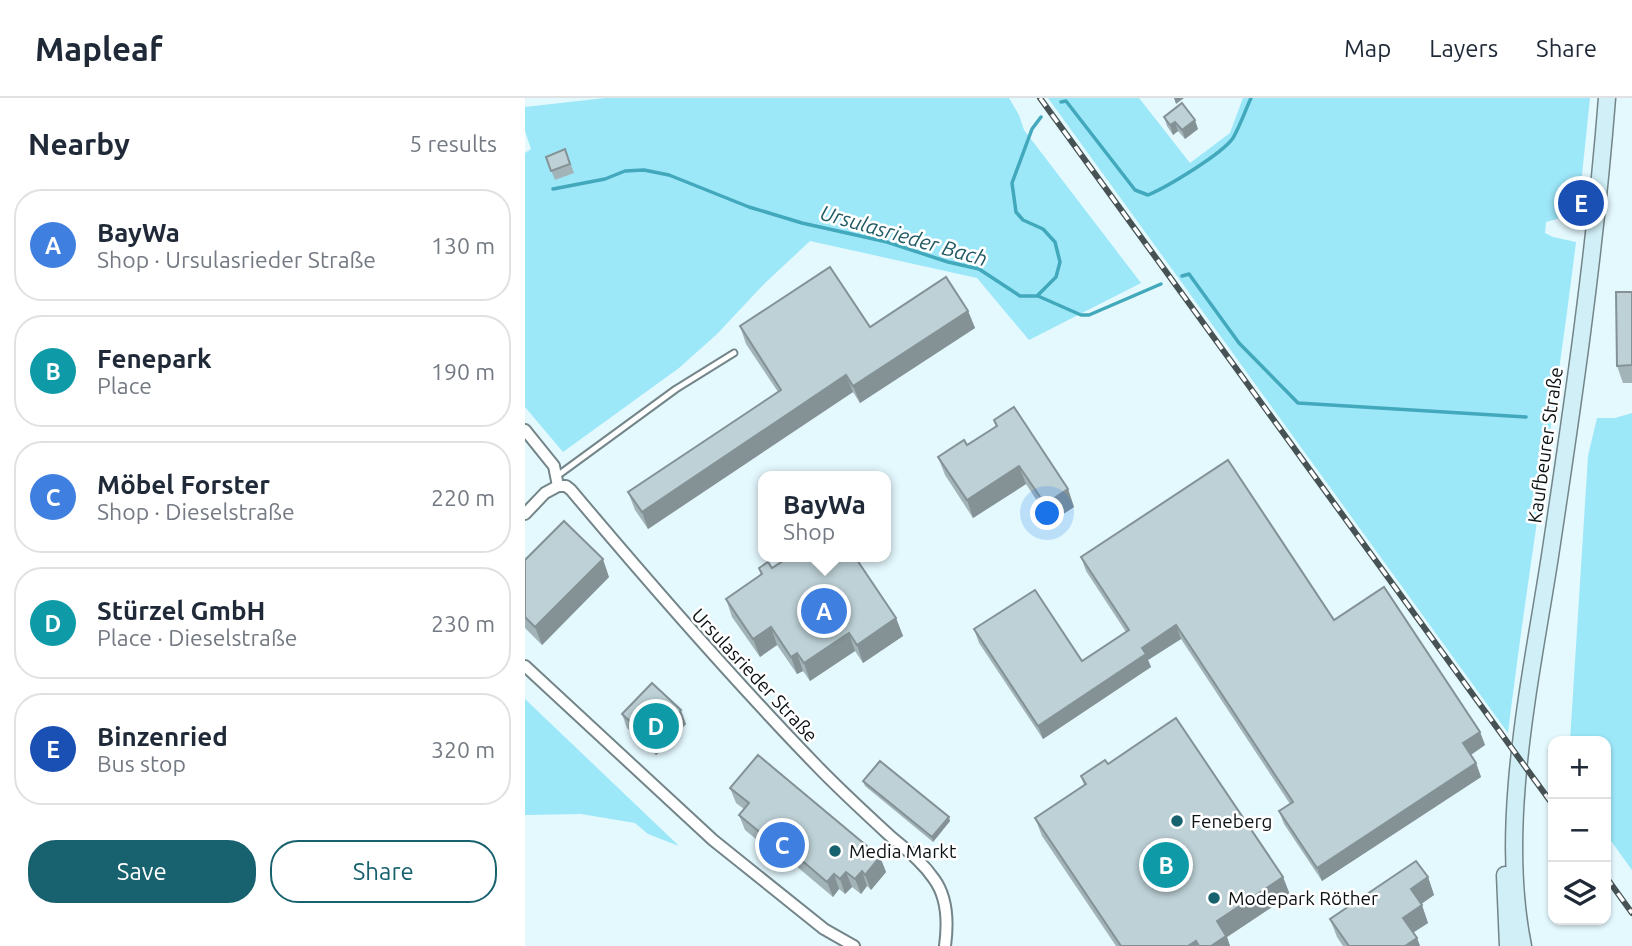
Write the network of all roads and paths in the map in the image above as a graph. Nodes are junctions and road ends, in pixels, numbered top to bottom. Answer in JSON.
{"nodes":[{"id":1,"x":1607,"y":98,"type":"edge"},
{"id":2,"x":734,"y":353,"type":"dead end"},
{"id":3,"x":525,"y":430,"type":"edge"},
{"id":4,"x":558,"y":481,"type":"junction"},
{"id":5,"x":525,"y":514,"type":"edge"},
{"id":6,"x":525,"y":666,"type":"edge"},
{"id":7,"x":1515,"y":797,"type":"junction"},
{"id":8,"x":854,"y":946,"type":"edge"},
{"id":9,"x":945,"y":946,"type":"edge"},
{"id":10,"x":1508,"y":946,"type":"edge"},
{"id":11,"x":1523,"y":946,"type":"edge"}],
"edges":[{"from":1,"to":7,"type":"main road","name":"Kaufbeurer Straße"},
{"from":2,"to":4,"type":"lane"},
{"from":3,"to":4,"type":"street","name":"Ursulasrieder Straße"},
{"from":4,"to":5,"type":"street"},
{"from":4,"to":9,"type":"street","name":"Ursulasrieder Straße"},
{"from":6,"to":8,"type":"street"},
{"from":7,"to":10,"type":"main road","name":"Kaufbeurer Straße"},
{"from":7,"to":11,"type":"main road","name":"Kaufbeurer Straße"}]}
